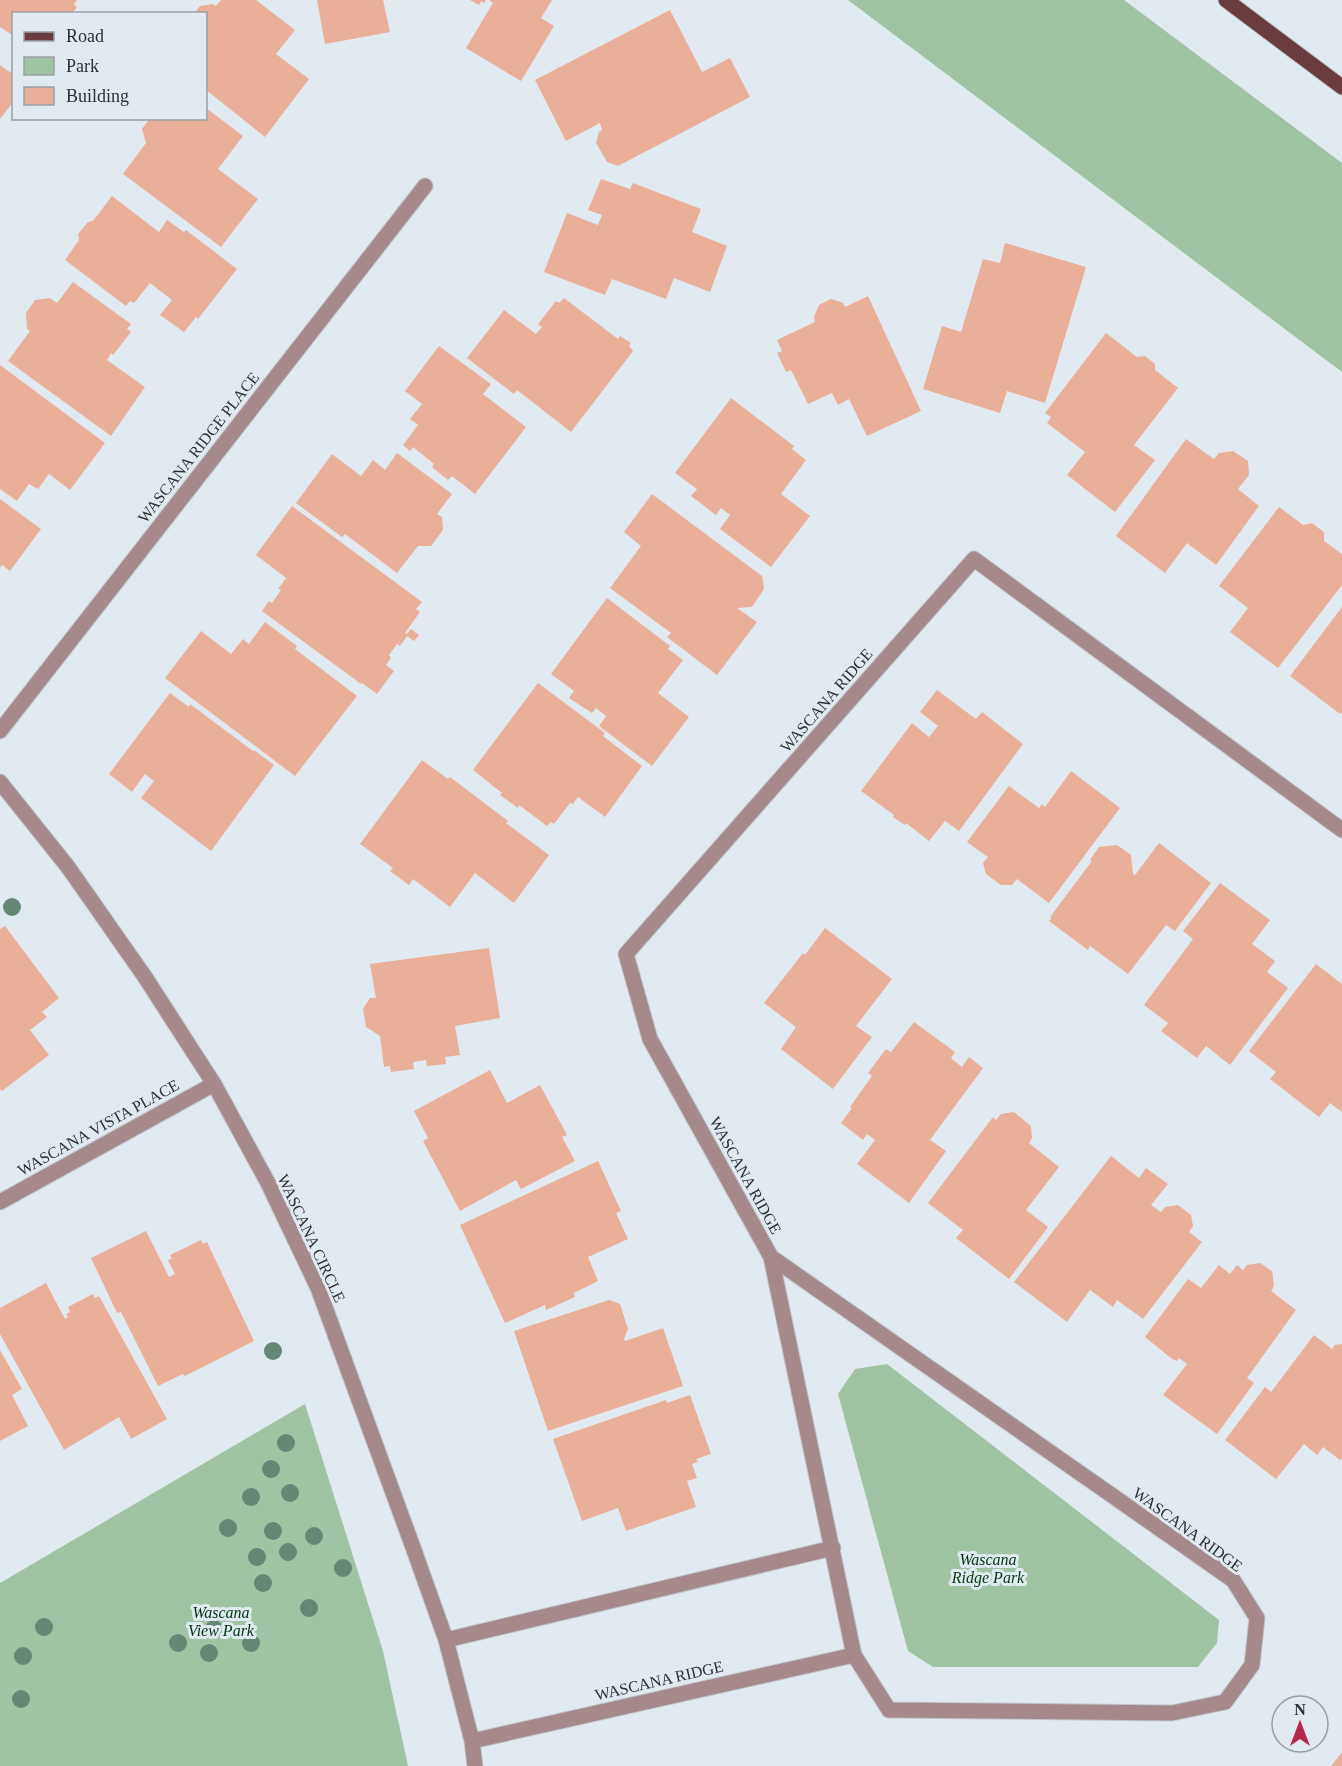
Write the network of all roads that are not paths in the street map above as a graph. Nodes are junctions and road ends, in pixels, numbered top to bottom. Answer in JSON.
{"nodes":[{"id":1,"x":1226,"y":0,"type":"edge"},
{"id":2,"x":1342,"y":87,"type":"edge"},
{"id":3,"x":425,"y":186,"type":"dead end"},
{"id":4,"x":0,"y":731,"type":"edge"},
{"id":5,"x":0,"y":782,"type":"edge"},
{"id":6,"x":1342,"y":830,"type":"edge"},
{"id":7,"x":214,"y":1084,"type":"junction"},
{"id":8,"x":0,"y":1202,"type":"edge"},
{"id":9,"x":771,"y":1257,"type":"junction"},
{"id":10,"x":833,"y":1548,"type":"junction"},
{"id":11,"x":446,"y":1641,"type":"junction"},
{"id":12,"x":854,"y":1654,"type":"junction"},
{"id":13,"x":472,"y":1741,"type":"junction"},
{"id":14,"x":475,"y":1766,"type":"edge"}],
"edges":[{"from":1,"to":2,"type":"main road"},
{"from":3,"to":4,"type":"street","name":"WASCANA RIDGE PLACE"},
{"from":5,"to":7,"type":"street","name":"WASCANA CIRCLE"},
{"from":6,"to":9,"type":"street","name":"WASCANA RIDGE"},
{"from":7,"to":8,"type":"street","name":"WASCANA VISTA PLACE"},
{"from":7,"to":11,"type":"street","name":"WASCANA CIRCLE"},
{"from":9,"to":10,"type":"street","name":"WASCANA RIDGE"},
{"from":9,"to":12,"type":"street","name":"WASCANA RIDGE"},
{"from":10,"to":11,"type":"street"},
{"from":10,"to":12,"type":"street","name":"WASCANA RIDGE"},
{"from":11,"to":13,"type":"street","name":"WASCANA CIRCLE"},
{"from":12,"to":13,"type":"street","name":"WASCANA RIDGE"},
{"from":13,"to":14,"type":"street","name":"WASCANA CIRCLE"}]}
